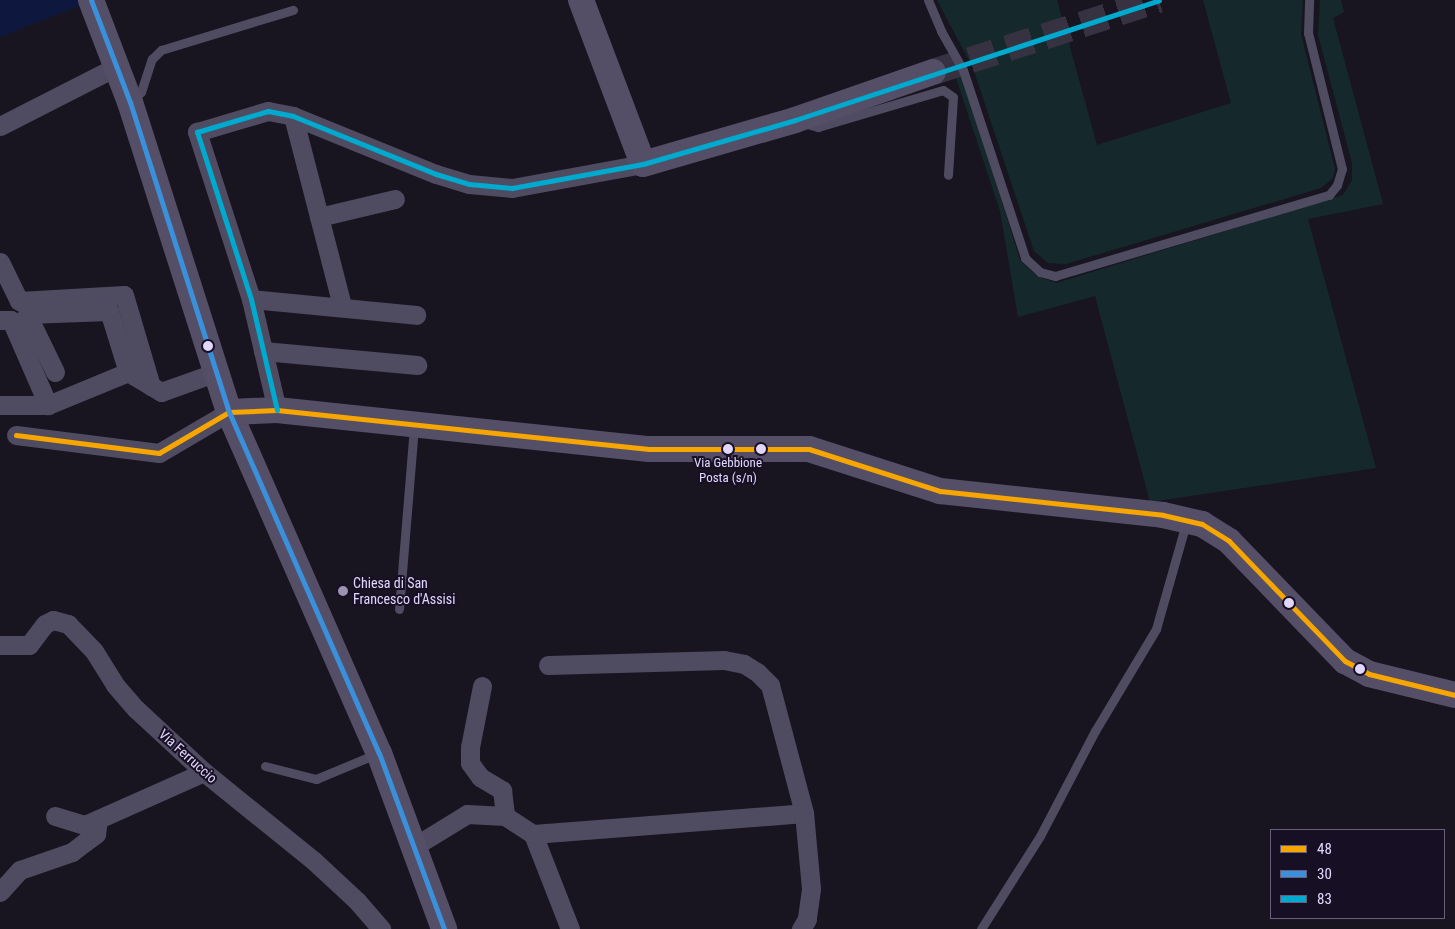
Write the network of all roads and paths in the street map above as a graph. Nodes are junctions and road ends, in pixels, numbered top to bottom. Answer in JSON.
{"nodes":[{"id":1,"x":91,"y":0,"type":"edge"},
{"id":2,"x":581,"y":0,"type":"edge"},
{"id":3,"x":928,"y":0,"type":"edge"},
{"id":4,"x":1309,"y":0,"type":"edge"},
{"id":5,"x":293,"y":10,"type":"dead end"},
{"id":6,"x":116,"y":63,"type":"junction"},
{"id":7,"x":933,"y":72,"type":"tunnel mouth"},
{"id":8,"x":130,"y":102,"type":"junction"},
{"id":9,"x":293,"y":116,"type":"junction"},
{"id":10,"x":795,"y":120,"type":"junction"},
{"id":11,"x":0,"y":126,"type":"edge"},
{"id":12,"x":644,"y":164,"type":"junction"},
{"id":13,"x":948,"y":175,"type":"dead end"},
{"id":14,"x":395,"y":199,"type":"dead end"},
{"id":15,"x":319,"y":217,"type":"junction"},
{"id":16,"x":0,"y":262,"type":"edge"},
{"id":17,"x":251,"y":299,"type":"junction"},
{"id":18,"x":342,"y":306,"type":"junction"},
{"id":19,"x":416,"y":315,"type":"dead end"},
{"id":20,"x":0,"y":320,"type":"edge"},
{"id":21,"x":263,"y":351,"type":"junction"},
{"id":22,"x":417,"y":364,"type":"dead end"},
{"id":23,"x":55,"y":372,"type":"dead end"},
{"id":24,"x":128,"y":372,"type":"junction"},
{"id":25,"x":216,"y":372,"type":"junction"},
{"id":26,"x":151,"y":386,"type":"junction"},
{"id":27,"x":0,"y":405,"type":"edge"},
{"id":28,"x":48,"y":405,"type":"junction"},
{"id":29,"x":278,"y":410,"type":"junction"},
{"id":30,"x":230,"y":412,"type":"junction"},
{"id":31,"x":414,"y":424,"type":"junction"},
{"id":32,"x":16,"y":435,"type":"dead end"},
{"id":33,"x":1187,"y":521,"type":"junction"},
{"id":34,"x":399,"y":609,"type":"dead end"},
{"id":35,"x":0,"y":645,"type":"edge"},
{"id":36,"x":548,"y":665,"type":"dead end"},
{"id":37,"x":482,"y":686,"type":"dead end"},
{"id":38,"x":1455,"y":695,"type":"edge"},
{"id":39,"x":379,"y":753,"type":"junction"},
{"id":40,"x":265,"y":766,"type":"dead end"},
{"id":41,"x":204,"y":772,"type":"junction"},
{"id":42,"x":804,"y":813,"type":"junction"},
{"id":43,"x":55,"y":816,"type":"dead end"},
{"id":44,"x":505,"y":816,"type":"junction"},
{"id":45,"x":98,"y":819,"type":"junction"},
{"id":46,"x":533,"y":834,"type":"junction"},
{"id":47,"x":415,"y":846,"type":"junction"},
{"id":48,"x":0,"y":892,"type":"edge"},
{"id":49,"x":381,"y":929,"type":"edge"},
{"id":50,"x":444,"y":929,"type":"edge"},
{"id":51,"x":570,"y":929,"type":"edge"},
{"id":52,"x":802,"y":929,"type":"edge"},
{"id":53,"x":981,"y":929,"type":"edge"}],
"edges":[{"from":1,"to":6,"type":"street"},
{"from":2,"to":12,"type":"street"},
{"from":3,"to":4,"type":"lane"},
{"from":5,"to":8,"type":"lane"},
{"from":6,"to":8,"type":"street"},
{"from":6,"to":11,"type":"street"},
{"from":7,"to":10,"type":"street"},
{"from":8,"to":25,"type":"street"},
{"from":9,"to":12,"type":"street"},
{"from":9,"to":15,"type":"street"},
{"from":9,"to":17,"type":"street"},
{"from":10,"to":12,"type":"street"},
{"from":10,"to":13,"type":"lane"},
{"from":14,"to":15,"type":"street"},
{"from":15,"to":18,"type":"street"},
{"from":16,"to":26,"type":"street"},
{"from":17,"to":18,"type":"street"},
{"from":17,"to":21,"type":"street"},
{"from":18,"to":19,"type":"street"},
{"from":20,"to":28,"type":"street"},
{"from":21,"to":22,"type":"street"},
{"from":21,"to":29,"type":"street"},
{"from":23,"to":24,"type":"street"},
{"from":24,"to":26,"type":"street"},
{"from":24,"to":28,"type":"street"},
{"from":25,"to":26,"type":"street"},
{"from":25,"to":30,"type":"street"},
{"from":27,"to":28,"type":"street"},
{"from":29,"to":30,"type":"street"},
{"from":29,"to":31,"type":"street"},
{"from":30,"to":32,"type":"street"},
{"from":30,"to":39,"type":"street"},
{"from":31,"to":33,"type":"street"},
{"from":31,"to":34,"type":"lane"},
{"from":33,"to":38,"type":"street"},
{"from":33,"to":53,"type":"lane"},
{"from":35,"to":41,"type":"street","name":"Via Ferruccio"},
{"from":36,"to":42,"type":"street"},
{"from":37,"to":44,"type":"street"},
{"from":39,"to":40,"type":"lane"},
{"from":39,"to":47,"type":"street"},
{"from":41,"to":45,"type":"street"},
{"from":41,"to":49,"type":"street","name":"Via Ferruccio"},
{"from":42,"to":46,"type":"street"},
{"from":42,"to":52,"type":"street"},
{"from":43,"to":45,"type":"street"},
{"from":44,"to":46,"type":"street"},
{"from":44,"to":47,"type":"street"},
{"from":45,"to":48,"type":"street"},
{"from":46,"to":51,"type":"street"},
{"from":47,"to":50,"type":"street"}]}
